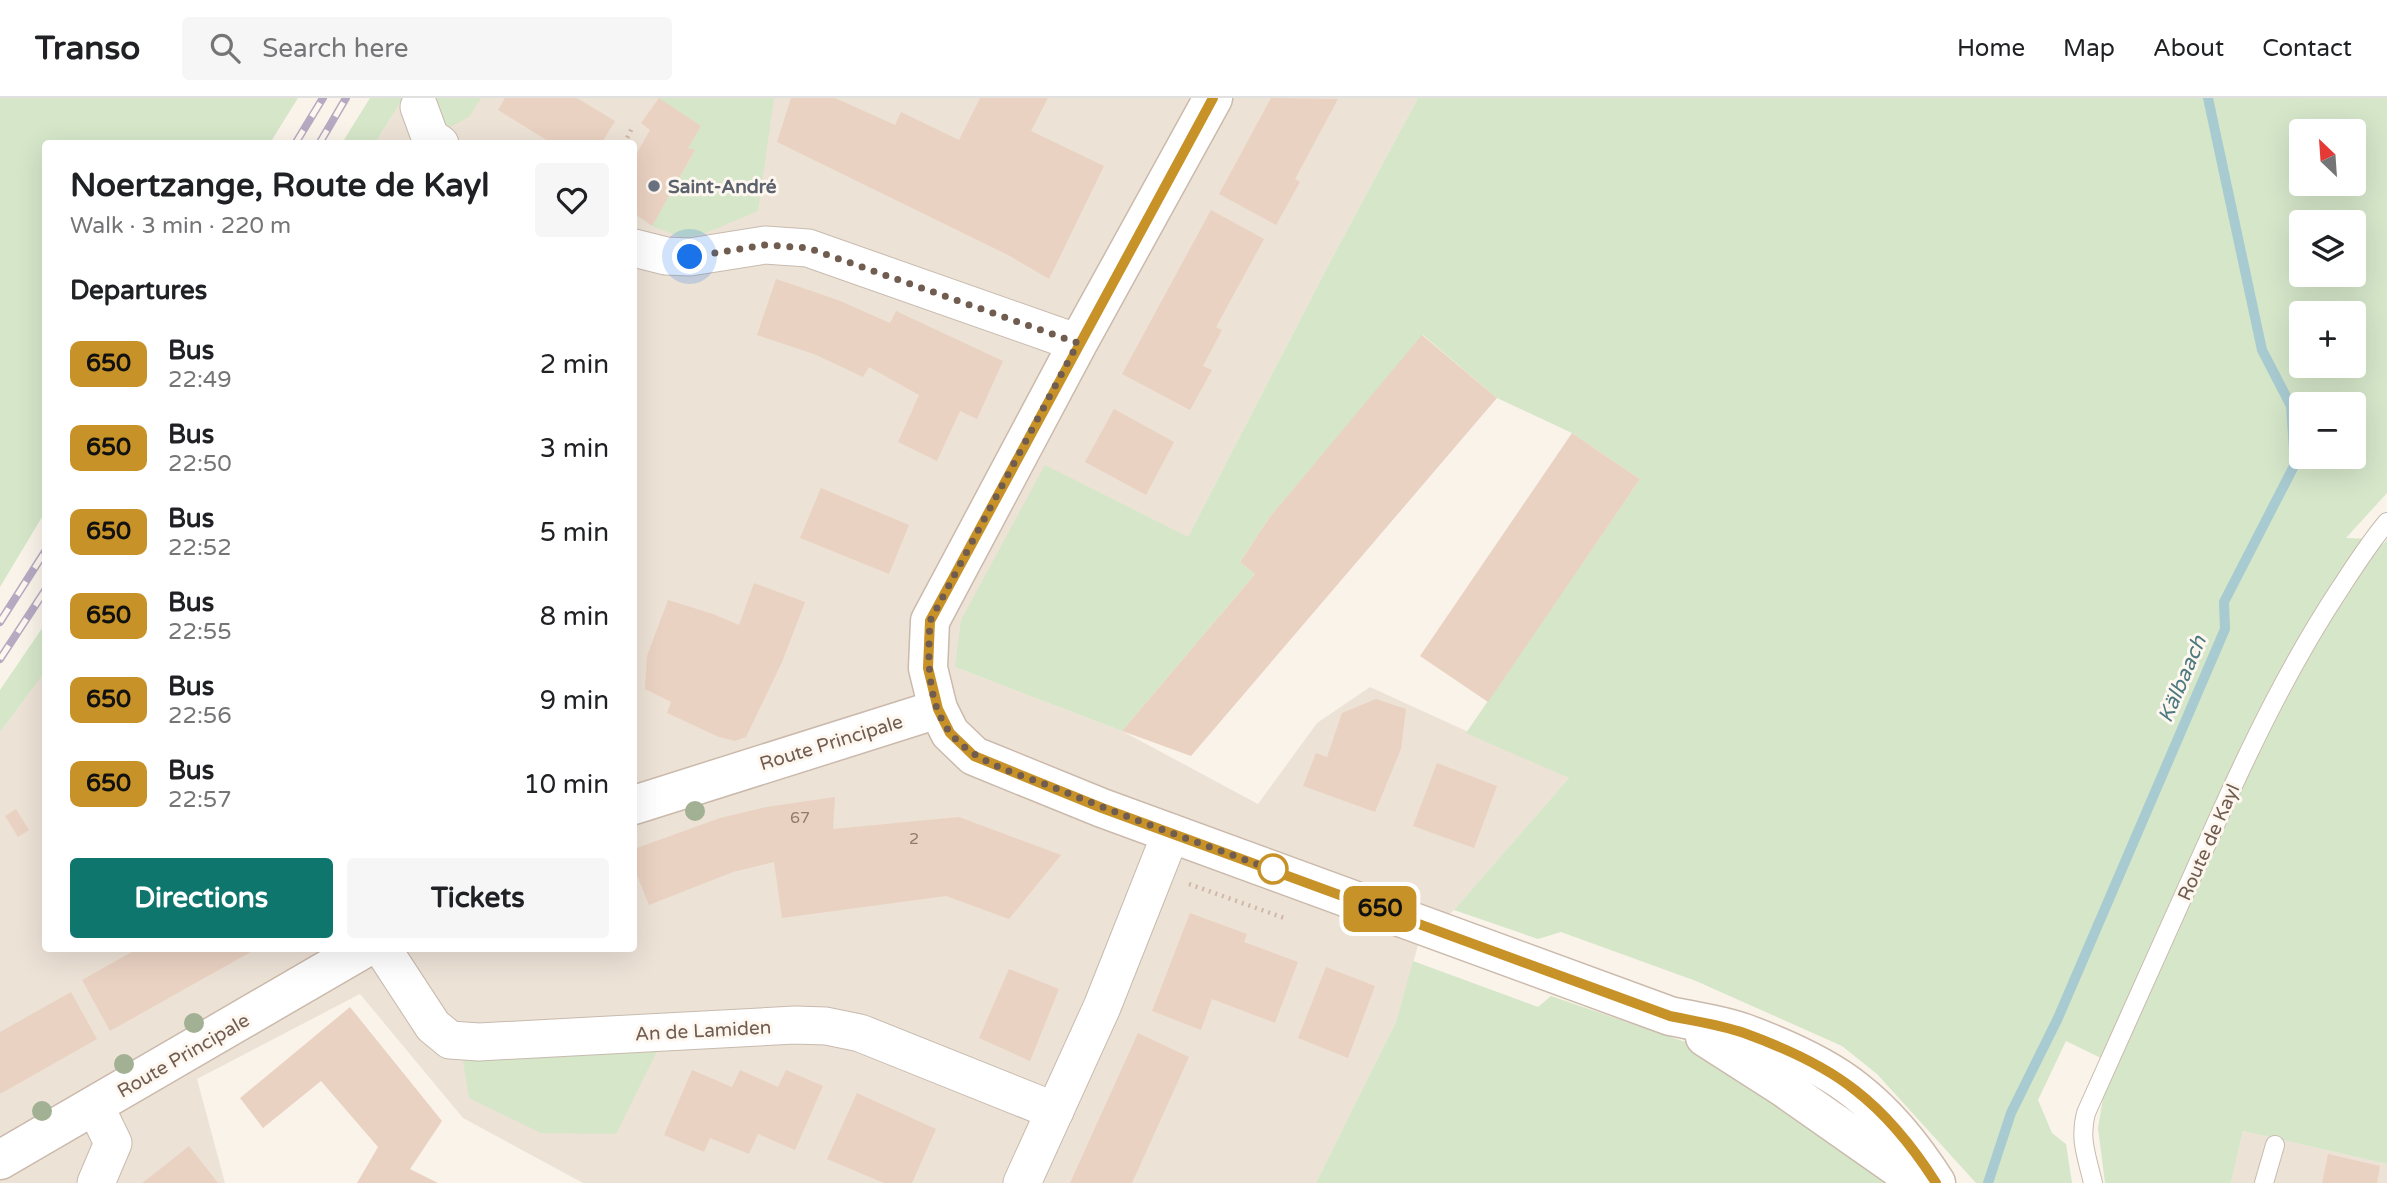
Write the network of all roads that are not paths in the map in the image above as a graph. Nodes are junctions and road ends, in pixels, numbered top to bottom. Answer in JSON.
{"nodes":[{"id":1,"x":1213,"y":98,"type":"edge"},
{"id":2,"x":419,"y":107,"type":"dead end"},
{"id":3,"x":434,"y":140,"type":"edge"},
{"id":4,"x":637,"y":249,"type":"edge"},
{"id":5,"x":1078,"y":343,"type":"junction"},
{"id":6,"x":2387,"y":522,"type":"edge"},
{"id":7,"x":938,"y":709,"type":"junction"},
{"id":8,"x":637,"y":804,"type":"edge"},
{"id":9,"x":1171,"y":832,"type":"junction"},
{"id":10,"x":358,"y":952,"type":"edge"},
{"id":11,"x":385,"y":952,"type":"edge"},
{"id":12,"x":1670,"y":1016,"type":"junction"},
{"id":13,"x":95,"y":1106,"type":"junction"},
{"id":14,"x":1055,"y":1111,"type":"junction"},
{"id":15,"x":2275,"y":1145,"type":"dead end"},
{"id":16,"x":0,"y":1160,"type":"edge"},
{"id":17,"x":96,"y":1183,"type":"edge"},
{"id":18,"x":1022,"y":1183,"type":"edge"},
{"id":19,"x":1916,"y":1183,"type":"edge"},
{"id":20,"x":1936,"y":1183,"type":"edge"},
{"id":21,"x":2093,"y":1183,"type":"edge"},
{"id":22,"x":2264,"y":1183,"type":"edge"}],
"edges":[{"from":1,"to":5,"type":"main road"},
{"from":2,"to":3,"type":"street"},
{"from":4,"to":5,"type":"street"},
{"from":5,"to":7,"type":"main road"},
{"from":6,"to":21,"type":"lane","name":"Route de Kayl"},
{"from":7,"to":8,"type":"main road","name":"Route Principale"},
{"from":7,"to":9,"type":"main road"},
{"from":9,"to":12,"type":"main road"},
{"from":9,"to":14,"type":"street"},
{"from":10,"to":13,"type":"main road","name":"Route Principale"},
{"from":11,"to":14,"type":"street","name":"An de Lamiden"},
{"from":12,"to":19,"type":"main road"},
{"from":12,"to":20,"type":"main road"},
{"from":13,"to":16,"type":"main road","name":"Route Principale"},
{"from":13,"to":17,"type":"street"},
{"from":14,"to":18,"type":"street"},
{"from":15,"to":22,"type":"lane"}]}
